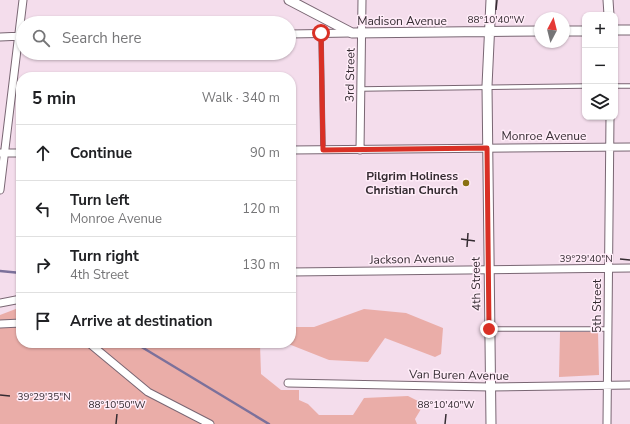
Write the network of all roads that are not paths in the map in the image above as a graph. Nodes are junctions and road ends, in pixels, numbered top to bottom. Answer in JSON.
{"nodes":[{"id":1,"x":23,"y":0,"type":"edge"},
{"id":2,"x":289,"y":0,"type":"edge"},
{"id":3,"x":362,"y":0,"type":"edge"},
{"id":4,"x":491,"y":0,"type":"edge"},
{"id":5,"x":608,"y":0,"type":"edge"},
{"id":6,"x":609,"y":12,"type":"edge"},
{"id":7,"x":22,"y":16,"type":"edge"},
{"id":8,"x":618,"y":30,"type":"edge"},
{"id":9,"x":630,"y":30,"type":"edge"},
{"id":10,"x":534,"y":31,"type":"edge"},
{"id":11,"x":570,"y":31,"type":"edge"},
{"id":12,"x":582,"y":31,"type":"edge"},
{"id":13,"x":490,"y":32,"type":"junction"},
{"id":14,"x":321,"y":33,"type":"junction"},
{"id":15,"x":352,"y":33,"type":"junction"},
{"id":16,"x":362,"y":33,"type":"junction"},
{"id":17,"x":296,"y":34,"type":"edge"},
{"id":18,"x":16,"y":36,"type":"edge"},
{"id":19,"x":0,"y":37,"type":"edge"},
{"id":20,"x":17,"y":60,"type":"edge"},
{"id":21,"x":487,"y":86,"type":"junction"},
{"id":22,"x":582,"y":86,"type":"edge"},
{"id":23,"x":618,"y":86,"type":"edge"},
{"id":24,"x":630,"y":86,"type":"edge"},
{"id":25,"x":361,"y":90,"type":"junction"},
{"id":26,"x":610,"y":120,"type":"edge"},
{"id":27,"x":610,"y":147,"type":"junction"},
{"id":28,"x":630,"y":147,"type":"edge"},
{"id":29,"x":487,"y":148,"type":"junction"},
{"id":30,"x":296,"y":150,"type":"edge"},
{"id":31,"x":323,"y":150,"type":"junction"},
{"id":32,"x":360,"y":150,"type":"junction"},
{"id":33,"x":2,"y":153,"type":"edge"},
{"id":34,"x":16,"y":154,"type":"edge"},
{"id":35,"x":0,"y":190,"type":"edge"},
{"id":36,"x":608,"y":268,"type":"junction"},
{"id":37,"x":630,"y":268,"type":"edge"},
{"id":38,"x":488,"y":270,"type":"junction"},
{"id":39,"x":296,"y":272,"type":"edge"},
{"id":40,"x":16,"y":300,"type":"edge"},
{"id":41,"x":0,"y":303,"type":"edge"},
{"id":42,"x":16,"y":323,"type":"edge"},
{"id":43,"x":0,"y":324,"type":"edge"},
{"id":44,"x":608,"y":328,"type":"junction"},
{"id":45,"x":489,"y":329,"type":"junction"},
{"id":46,"x":95,"y":348,"type":"edge"},
{"id":47,"x":288,"y":383,"type":"dead end"},
{"id":48,"x":607,"y":385,"type":"junction"},
{"id":49,"x":630,"y":385,"type":"edge"},
{"id":50,"x":490,"y":386,"type":"junction"},
{"id":51,"x":210,"y":424,"type":"edge"},
{"id":52,"x":491,"y":424,"type":"edge"},
{"id":53,"x":607,"y":424,"type":"edge"}],
"edges":[{"from":1,"to":7,"type":"street"},
{"from":2,"to":15,"type":"street"},
{"from":3,"to":16,"type":"street","name":"3rd Street"},
{"from":4,"to":13,"type":"street","name":"4th Street"},
{"from":5,"to":6,"type":"street"},
{"from":8,"to":9,"type":"street"},
{"from":10,"to":13,"type":"street","name":"Madison Avenue"},
{"from":11,"to":12,"type":"street"},
{"from":13,"to":16,"type":"street","name":"Madison Avenue"},
{"from":13,"to":21,"type":"street","name":"4th Street"},
{"from":14,"to":15,"type":"street","name":"Madison Avenue"},
{"from":14,"to":17,"type":"street","name":"Madison Avenue"},
{"from":14,"to":31,"type":"lane"},
{"from":15,"to":16,"type":"street","name":"Madison Avenue"},
{"from":16,"to":25,"type":"street","name":"3rd Street"},
{"from":18,"to":19,"type":"street"},
{"from":20,"to":33,"type":"street"},
{"from":21,"to":22,"type":"lane"},
{"from":21,"to":25,"type":"lane"},
{"from":21,"to":29,"type":"street","name":"4th Street"},
{"from":23,"to":24,"type":"lane"},
{"from":25,"to":32,"type":"street","name":"3rd Street"},
{"from":26,"to":27,"type":"street","name":"5th Street"},
{"from":27,"to":28,"type":"street","name":"Monroe Avenue"},
{"from":27,"to":29,"type":"street","name":"Monroe Avenue"},
{"from":27,"to":36,"type":"street","name":"5th Street"},
{"from":29,"to":32,"type":"street","name":"Monroe Avenue"},
{"from":29,"to":38,"type":"street","name":"4th Street"},
{"from":30,"to":31,"type":"street","name":"Monroe Avenue"},
{"from":31,"to":32,"type":"street","name":"Monroe Avenue"},
{"from":33,"to":34,"type":"street"},
{"from":33,"to":35,"type":"street"},
{"from":36,"to":37,"type":"street","name":"Jackson Avenue"},
{"from":36,"to":38,"type":"street","name":"Jackson Avenue"},
{"from":36,"to":44,"type":"street","name":"5th Street"},
{"from":38,"to":39,"type":"street","name":"Jackson Avenue"},
{"from":38,"to":45,"type":"street","name":"4th Street"},
{"from":40,"to":41,"type":"street"},
{"from":42,"to":43,"type":"street"},
{"from":44,"to":45,"type":"lane"},
{"from":44,"to":48,"type":"street","name":"5th Street"},
{"from":45,"to":50,"type":"street","name":"4th Street"},
{"from":46,"to":51,"type":"street"},
{"from":47,"to":50,"type":"street","name":"Van Buren Avenue"},
{"from":48,"to":49,"type":"street","name":"Van Buren Avenue"},
{"from":48,"to":50,"type":"street","name":"Van Buren Avenue"},
{"from":48,"to":53,"type":"street","name":"5th Street"},
{"from":50,"to":52,"type":"street","name":"4th Street"}]}
